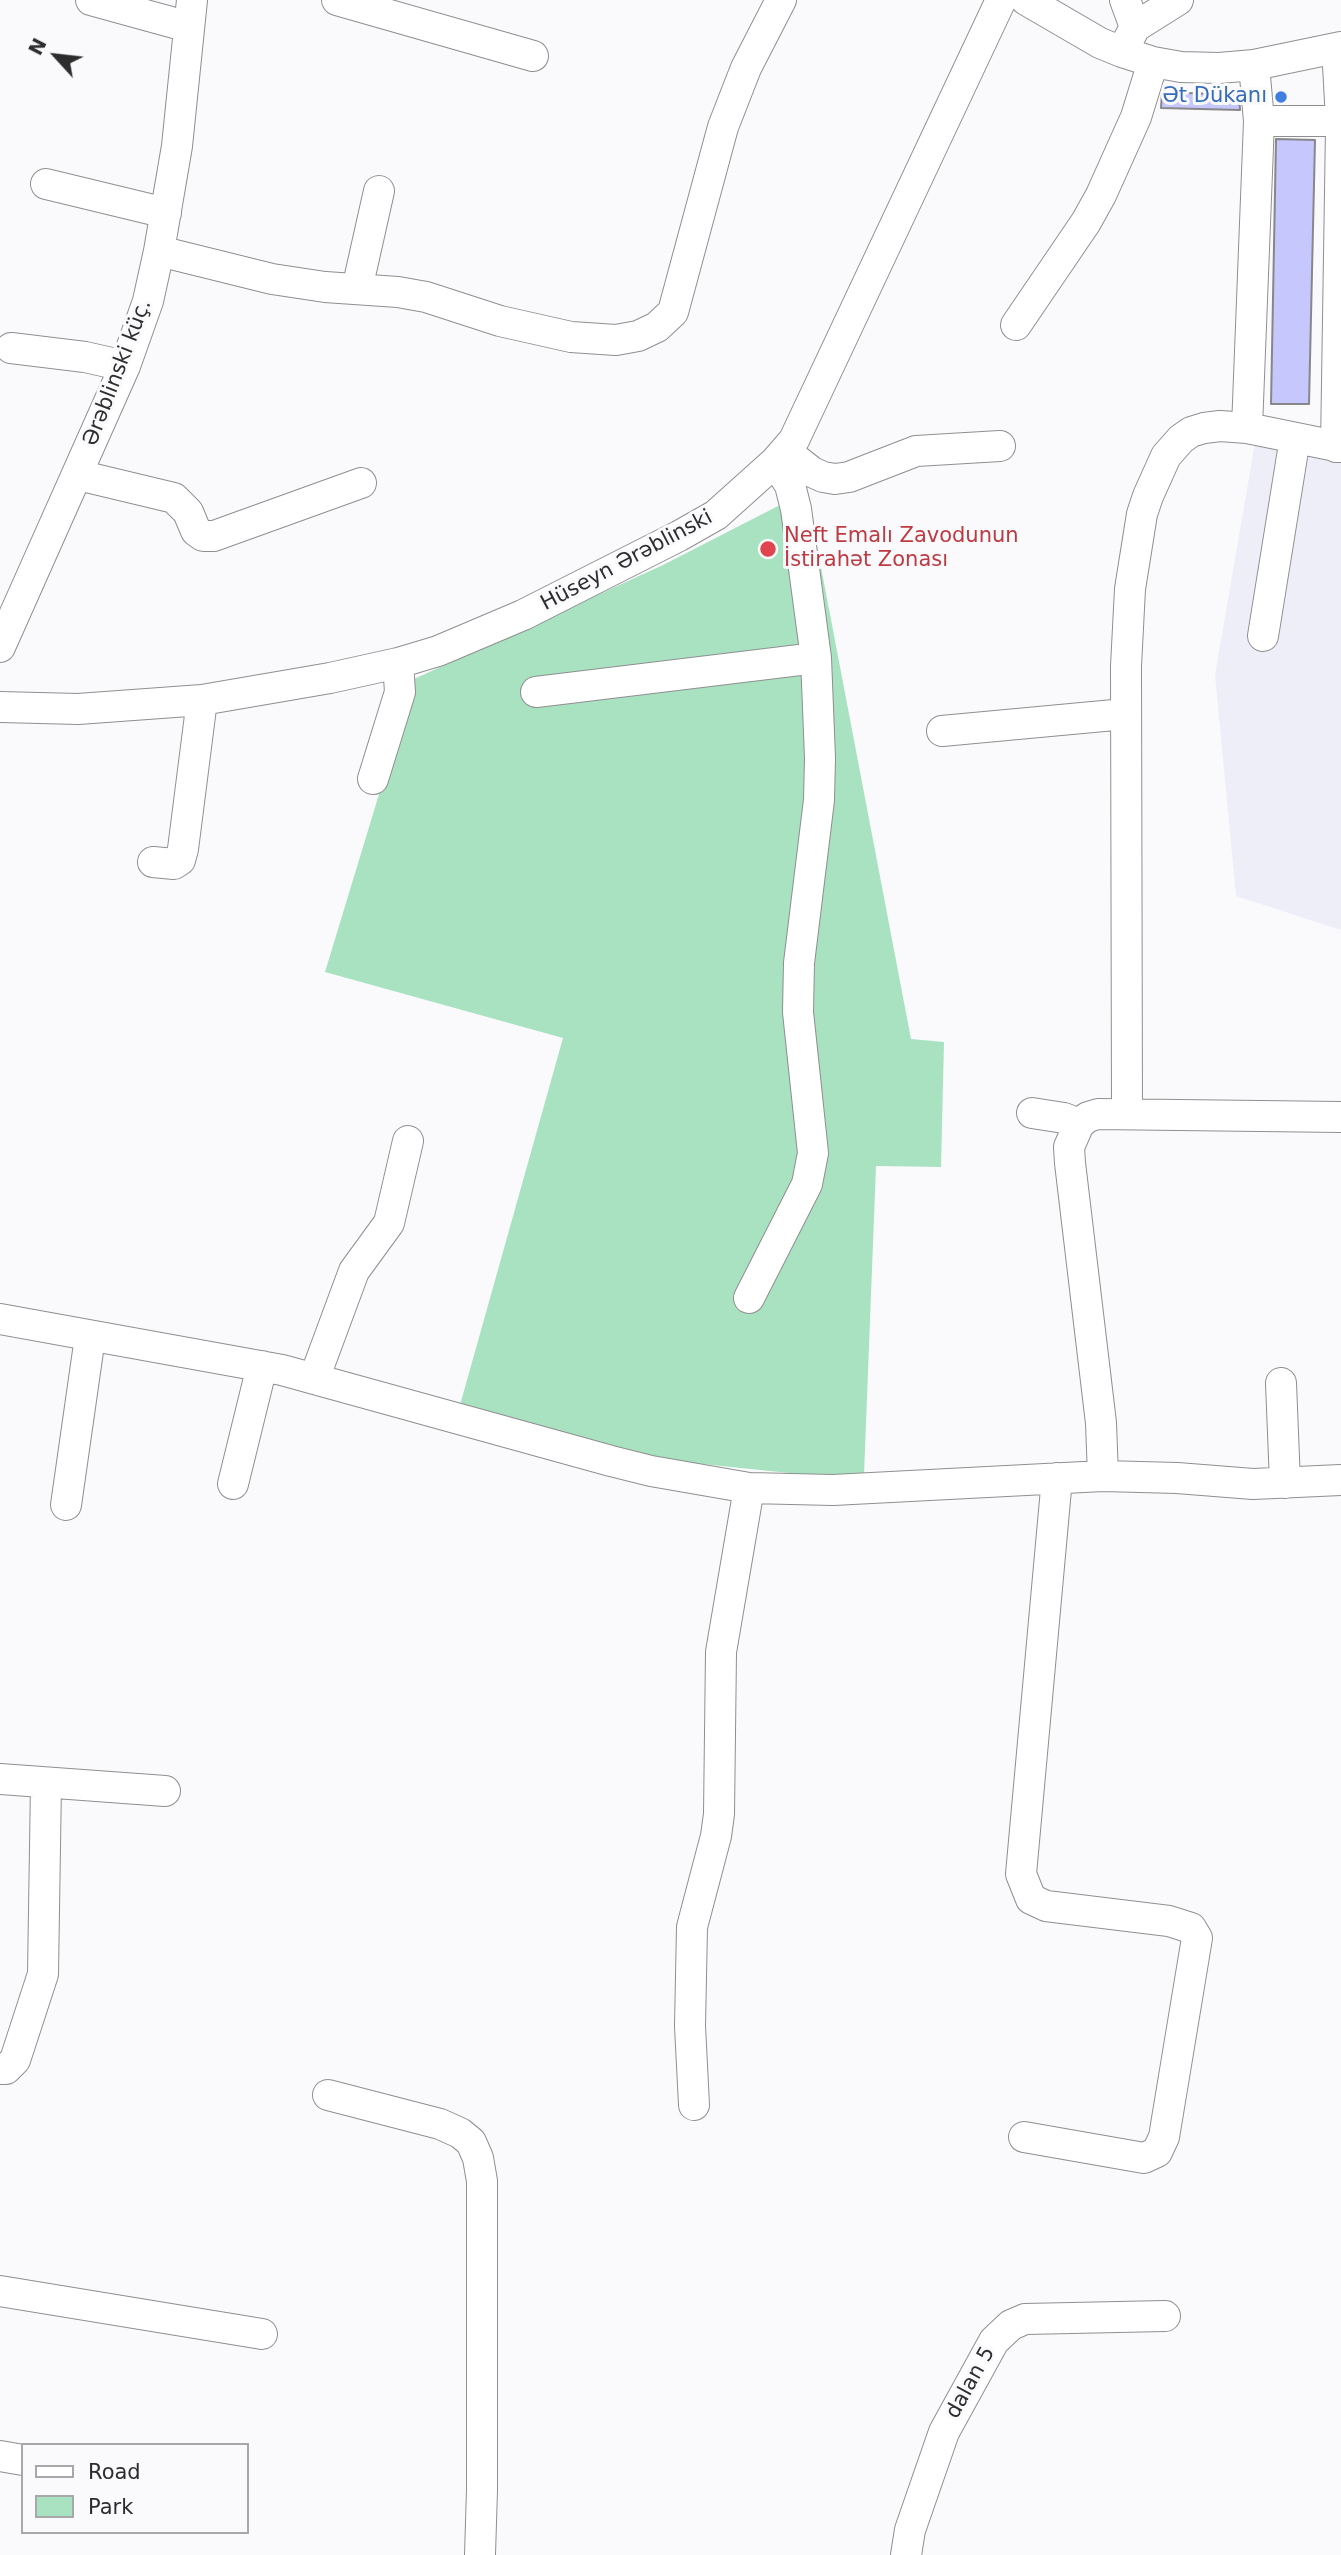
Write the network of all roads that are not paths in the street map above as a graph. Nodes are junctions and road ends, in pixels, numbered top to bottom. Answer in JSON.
{"nodes":[{"id":1,"x":91,"y":0,"type":"edge"},
{"id":2,"x":337,"y":0,"type":"edge"},
{"id":3,"x":781,"y":0,"type":"edge"},
{"id":4,"x":1001,"y":0,"type":"edge"},
{"id":5,"x":1026,"y":0,"type":"edge"},
{"id":6,"x":1178,"y":0,"type":"edge"},
{"id":7,"x":191,"y":13,"type":"edge"},
{"id":8,"x":1128,"y":27,"type":"edge"},
{"id":9,"x":1339,"y":47,"type":"edge"},
{"id":10,"x":533,"y":56,"type":"dead end"},
{"id":11,"x":1153,"y":62,"type":"junction"},
{"id":12,"x":1254,"y":65,"type":"junction"},
{"id":13,"x":1341,"y":120,"type":"edge"},
{"id":14,"x":1259,"y":121,"type":"junction"},
{"id":15,"x":1341,"y":128,"type":"edge"},
{"id":16,"x":46,"y":184,"type":"dead end"},
{"id":17,"x":379,"y":191,"type":"dead end"},
{"id":18,"x":166,"y":213,"type":"junction"},
{"id":19,"x":159,"y":251,"type":"junction"},
{"id":20,"x":357,"y":289,"type":"junction"},
{"id":21,"x":1016,"y":325,"type":"dead end"},
{"id":22,"x":11,"y":348,"type":"dead end"},
{"id":23,"x":125,"y":366,"type":"junction"},
{"id":24,"x":1247,"y":428,"type":"junction"},
{"id":25,"x":1295,"y":438,"type":"junction"},
{"id":26,"x":1000,"y":446,"type":"dead end"},
{"id":27,"x":1338,"y":447,"type":"edge"},
{"id":28,"x":780,"y":457,"type":"junction"},
{"id":29,"x":78,"y":475,"type":"junction"},
{"id":30,"x":361,"y":483,"type":"dead end"},
{"id":31,"x":1263,"y":636,"type":"dead end"},
{"id":32,"x":0,"y":647,"type":"edge"},
{"id":33,"x":816,"y":658,"type":"junction"},
{"id":34,"x":398,"y":663,"type":"junction"},
{"id":35,"x":536,"y":692,"type":"dead end"},
{"id":36,"x":202,"y":700,"type":"junction"},
{"id":37,"x":0,"y":707,"type":"edge"},
{"id":38,"x":1125,"y":714,"type":"junction"},
{"id":39,"x":942,"y":731,"type":"dead end"},
{"id":40,"x":373,"y":779,"type":"dead end"},
{"id":41,"x":153,"y":862,"type":"dead end"},
{"id":42,"x":1032,"y":1113,"type":"dead end"},
{"id":43,"x":1127,"y":1114,"type":"junction"},
{"id":44,"x":1341,"y":1117,"type":"edge"},
{"id":45,"x":1079,"y":1124,"type":"junction"},
{"id":46,"x":408,"y":1141,"type":"dead end"},
{"id":47,"x":749,"y":1298,"type":"dead end"},
{"id":48,"x":0,"y":1319,"type":"edge"},
{"id":49,"x":90,"y":1337,"type":"junction"},
{"id":50,"x":262,"y":1366,"type":"junction"},
{"id":51,"x":314,"y":1379,"type":"junction"},
{"id":52,"x":1281,"y":1383,"type":"dead end"},
{"id":53,"x":1103,"y":1476,"type":"junction"},
{"id":54,"x":1057,"y":1478,"type":"junction"},
{"id":55,"x":1341,"y":1480,"type":"edge"},
{"id":56,"x":1285,"y":1483,"type":"junction"},
{"id":57,"x":233,"y":1484,"type":"dead end"},
{"id":58,"x":749,"y":1488,"type":"junction"},
{"id":59,"x":66,"y":1505,"type":"dead end"},
{"id":60,"x":0,"y":1779,"type":"edge"},
{"id":61,"x":46,"y":1783,"type":"junction"},
{"id":62,"x":164,"y":1791,"type":"dead end"},
{"id":63,"x":0,"y":2069,"type":"edge"},
{"id":64,"x":328,"y":2095,"type":"dead end"},
{"id":65,"x":694,"y":2105,"type":"dead end"},
{"id":66,"x":1024,"y":2137,"type":"dead end"},
{"id":67,"x":0,"y":2291,"type":"edge"},
{"id":68,"x":1165,"y":2316,"type":"dead end"},
{"id":69,"x":262,"y":2334,"type":"dead end"},
{"id":70,"x":0,"y":2456,"type":"edge"},
{"id":71,"x":21,"y":2460,"type":"edge"},
{"id":72,"x":480,"y":2555,"type":"edge"},
{"id":73,"x":906,"y":2555,"type":"edge"}],
"edges":[{"from":1,"to":7,"type":"street"},
{"from":2,"to":10,"type":"street"},
{"from":3,"to":20,"type":"street"},
{"from":4,"to":28,"type":"street","name":"Hüseyn Ərəblinski"},
{"from":5,"to":8,"type":"street"},
{"from":6,"to":8,"type":"street"},
{"from":7,"to":18,"type":"street","name":"Ərəblinski küç."},
{"from":8,"to":11,"type":"street"},
{"from":9,"to":12,"type":"street"},
{"from":9,"to":13,"type":"street"},
{"from":11,"to":12,"type":"street"},
{"from":11,"to":21,"type":"street"},
{"from":12,"to":14,"type":"street"},
{"from":13,"to":14,"type":"street"},
{"from":14,"to":24,"type":"street"},
{"from":15,"to":27,"type":"street"},
{"from":16,"to":18,"type":"street"},
{"from":17,"to":20,"type":"street"},
{"from":18,"to":19,"type":"street","name":"Ərəblinski küç."},
{"from":19,"to":20,"type":"street"},
{"from":19,"to":23,"type":"street","name":"Ərəblinski küç."},
{"from":22,"to":23,"type":"street"},
{"from":23,"to":29,"type":"street","name":"Ərəblinski küç."},
{"from":24,"to":25,"type":"street"},
{"from":24,"to":38,"type":"street"},
{"from":25,"to":27,"type":"street"},
{"from":25,"to":31,"type":"street"},
{"from":26,"to":28,"type":"street"},
{"from":28,"to":33,"type":"street"},
{"from":28,"to":34,"type":"street","name":"Hüseyn Ərəblinski"},
{"from":29,"to":30,"type":"street"},
{"from":29,"to":32,"type":"street","name":"Ərəblinski küç."},
{"from":33,"to":35,"type":"street"},
{"from":33,"to":47,"type":"street"},
{"from":34,"to":36,"type":"street","name":"Hüseyn Ərəblinski"},
{"from":34,"to":40,"type":"street"},
{"from":36,"to":37,"type":"street","name":"Hüseyn Ərəblinski"},
{"from":36,"to":41,"type":"street"},
{"from":38,"to":39,"type":"street"},
{"from":38,"to":43,"type":"street"},
{"from":42,"to":45,"type":"street"},
{"from":43,"to":44,"type":"street"},
{"from":43,"to":45,"type":"street"},
{"from":45,"to":53,"type":"street"},
{"from":46,"to":51,"type":"street"},
{"from":48,"to":49,"type":"street"},
{"from":49,"to":50,"type":"street"},
{"from":49,"to":59,"type":"street"},
{"from":50,"to":51,"type":"street"},
{"from":50,"to":57,"type":"street"},
{"from":51,"to":58,"type":"street"},
{"from":52,"to":56,"type":"street"},
{"from":53,"to":54,"type":"street"},
{"from":53,"to":56,"type":"street"},
{"from":54,"to":58,"type":"street"},
{"from":54,"to":66,"type":"street"},
{"from":55,"to":56,"type":"street"},
{"from":58,"to":65,"type":"street"},
{"from":60,"to":61,"type":"street"},
{"from":61,"to":62,"type":"street"},
{"from":61,"to":63,"type":"street"},
{"from":64,"to":72,"type":"street"},
{"from":67,"to":69,"type":"street"},
{"from":68,"to":73,"type":"street","name":"dalan 5"},
{"from":70,"to":71,"type":"street"}]}
